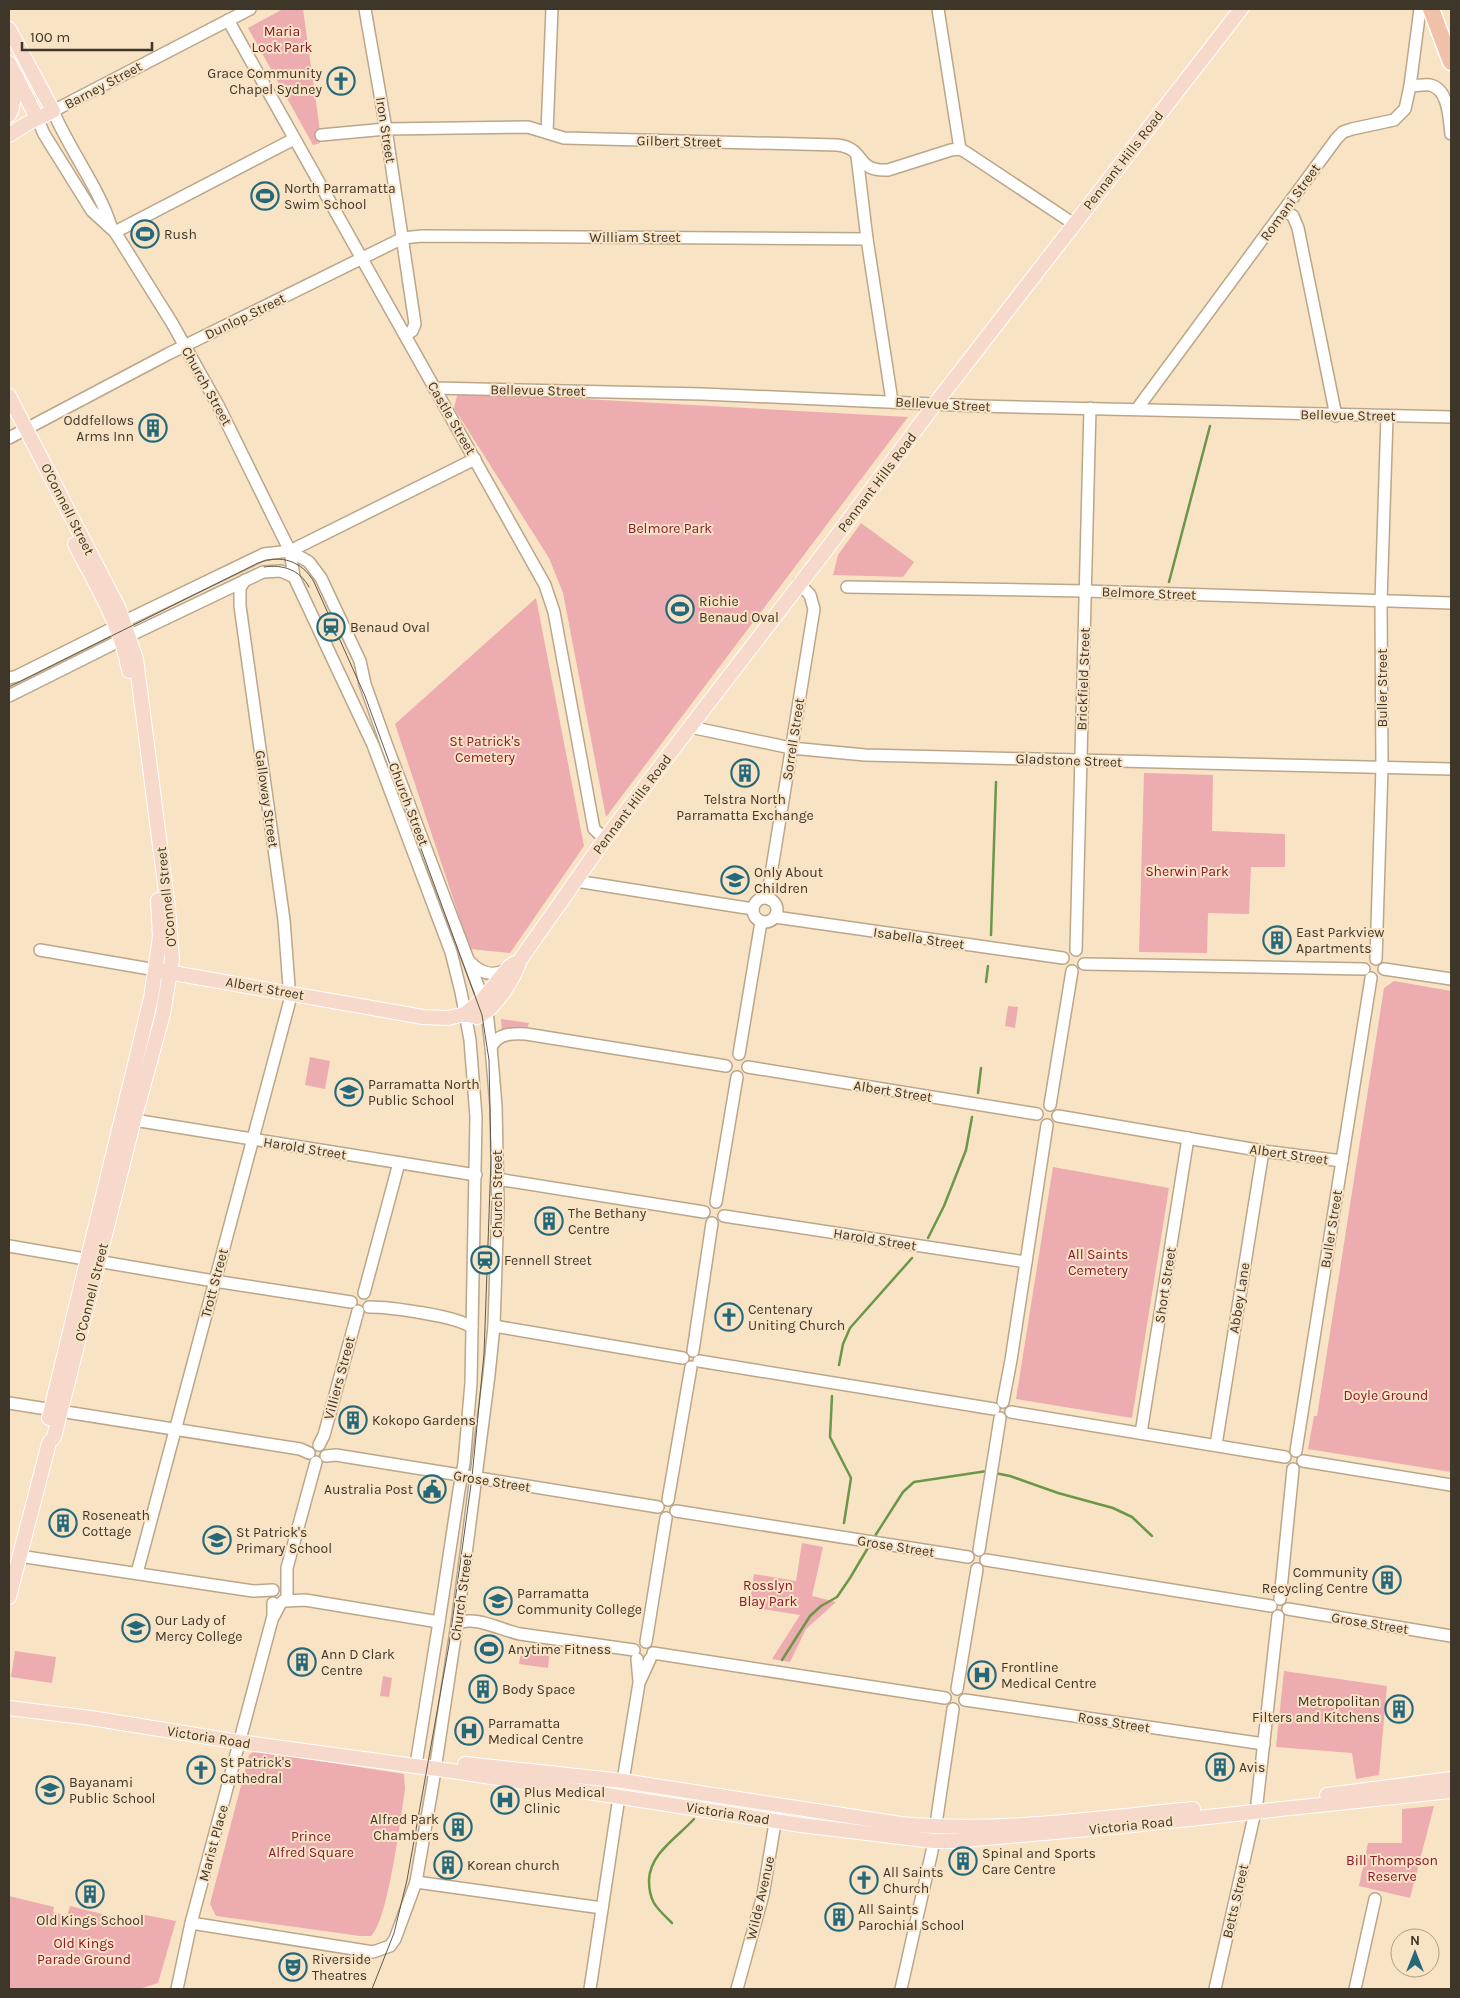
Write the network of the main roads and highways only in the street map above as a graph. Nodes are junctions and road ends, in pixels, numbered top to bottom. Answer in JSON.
{"nodes":[{"id":1,"x":1241,"y":9,"type":"edge"},
{"id":2,"x":1430,"y":9,"type":"edge"},
{"id":3,"x":9,"y":29,"type":"edge"},
{"id":4,"x":1451,"y":62,"type":"edge"},
{"id":5,"x":9,"y":63,"type":"edge"},
{"id":6,"x":17,"y":78,"type":"junction"},
{"id":7,"x":53,"y":111,"type":"joint"},
{"id":8,"x":9,"y":115,"type":"edge"},
{"id":9,"x":37,"y":118,"type":"junction"},
{"id":10,"x":9,"y":135,"type":"edge"},
{"id":11,"x":9,"y":396,"type":"edge"},
{"id":12,"x":9,"y":416,"type":"edge"},
{"id":13,"x":18,"y":434,"type":"edge"},
{"id":14,"x":163,"y":972,"type":"junction"},
{"id":15,"x":465,"y":1014,"type":"joint"},
{"id":16,"x":93,"y":1261,"type":"junction"},
{"id":17,"x":9,"y":1597,"type":"edge"},
{"id":18,"x":9,"y":1700,"type":"edge"},
{"id":19,"x":9,"y":1708,"type":"edge"},
{"id":20,"x":240,"y":1738,"type":"junction"},
{"id":21,"x":436,"y":1764,"type":"junction"},
{"id":22,"x":1451,"y":1779,"type":"edge"},
{"id":23,"x":1451,"y":1792,"type":"edge"},
{"id":24,"x":1256,"y":1807,"type":"junction"},
{"id":25,"x":934,"y":1834,"type":"junction"}],
"edges":[{"from":1,"to":15,"type":"main road","name":"Pennant Hills Road"},
{"from":2,"to":4,"type":"highway"},
{"from":3,"to":7,"type":"main road","name":"Church Street"},
{"from":5,"to":6,"type":"main road","name":"Church Street"},
{"from":6,"to":8,"type":"main road"},
{"from":6,"to":9,"type":"main road","name":"Church Street"},
{"from":7,"to":9,"type":"main road","name":"Barney Street"},
{"from":9,"to":10,"type":"main road","name":"Barney Street"},
{"from":11,"to":13,"type":"main road","name":"O'Connell Street"},
{"from":12,"to":13,"type":"main road","name":"O'Connell Street"},
{"from":13,"to":14,"type":"main road","name":"O'Connell Street"},
{"from":14,"to":15,"type":"main road","name":"Albert Street"},
{"from":14,"to":16,"type":"main road","name":"O'Connell Street"},
{"from":14,"to":16,"type":"main road","name":"O'Connell Street"},
{"from":16,"to":17,"type":"main road","name":"O'Connell Street"},
{"from":18,"to":20,"type":"main road","name":"Victoria Road"},
{"from":19,"to":20,"type":"main road","name":"Victoria Road"},
{"from":20,"to":21,"type":"main road","name":"Victoria Road"},
{"from":20,"to":21,"type":"main road","name":"Victoria Road"},
{"from":21,"to":25,"type":"main road","name":"Victoria Road"},
{"from":21,"to":25,"type":"main road","name":"Victoria Road"},
{"from":22,"to":24,"type":"main road","name":"Victoria Road"},
{"from":23,"to":24,"type":"main road","name":"Victoria Road"},
{"from":24,"to":25,"type":"main road","name":"Victoria Road"}]}
